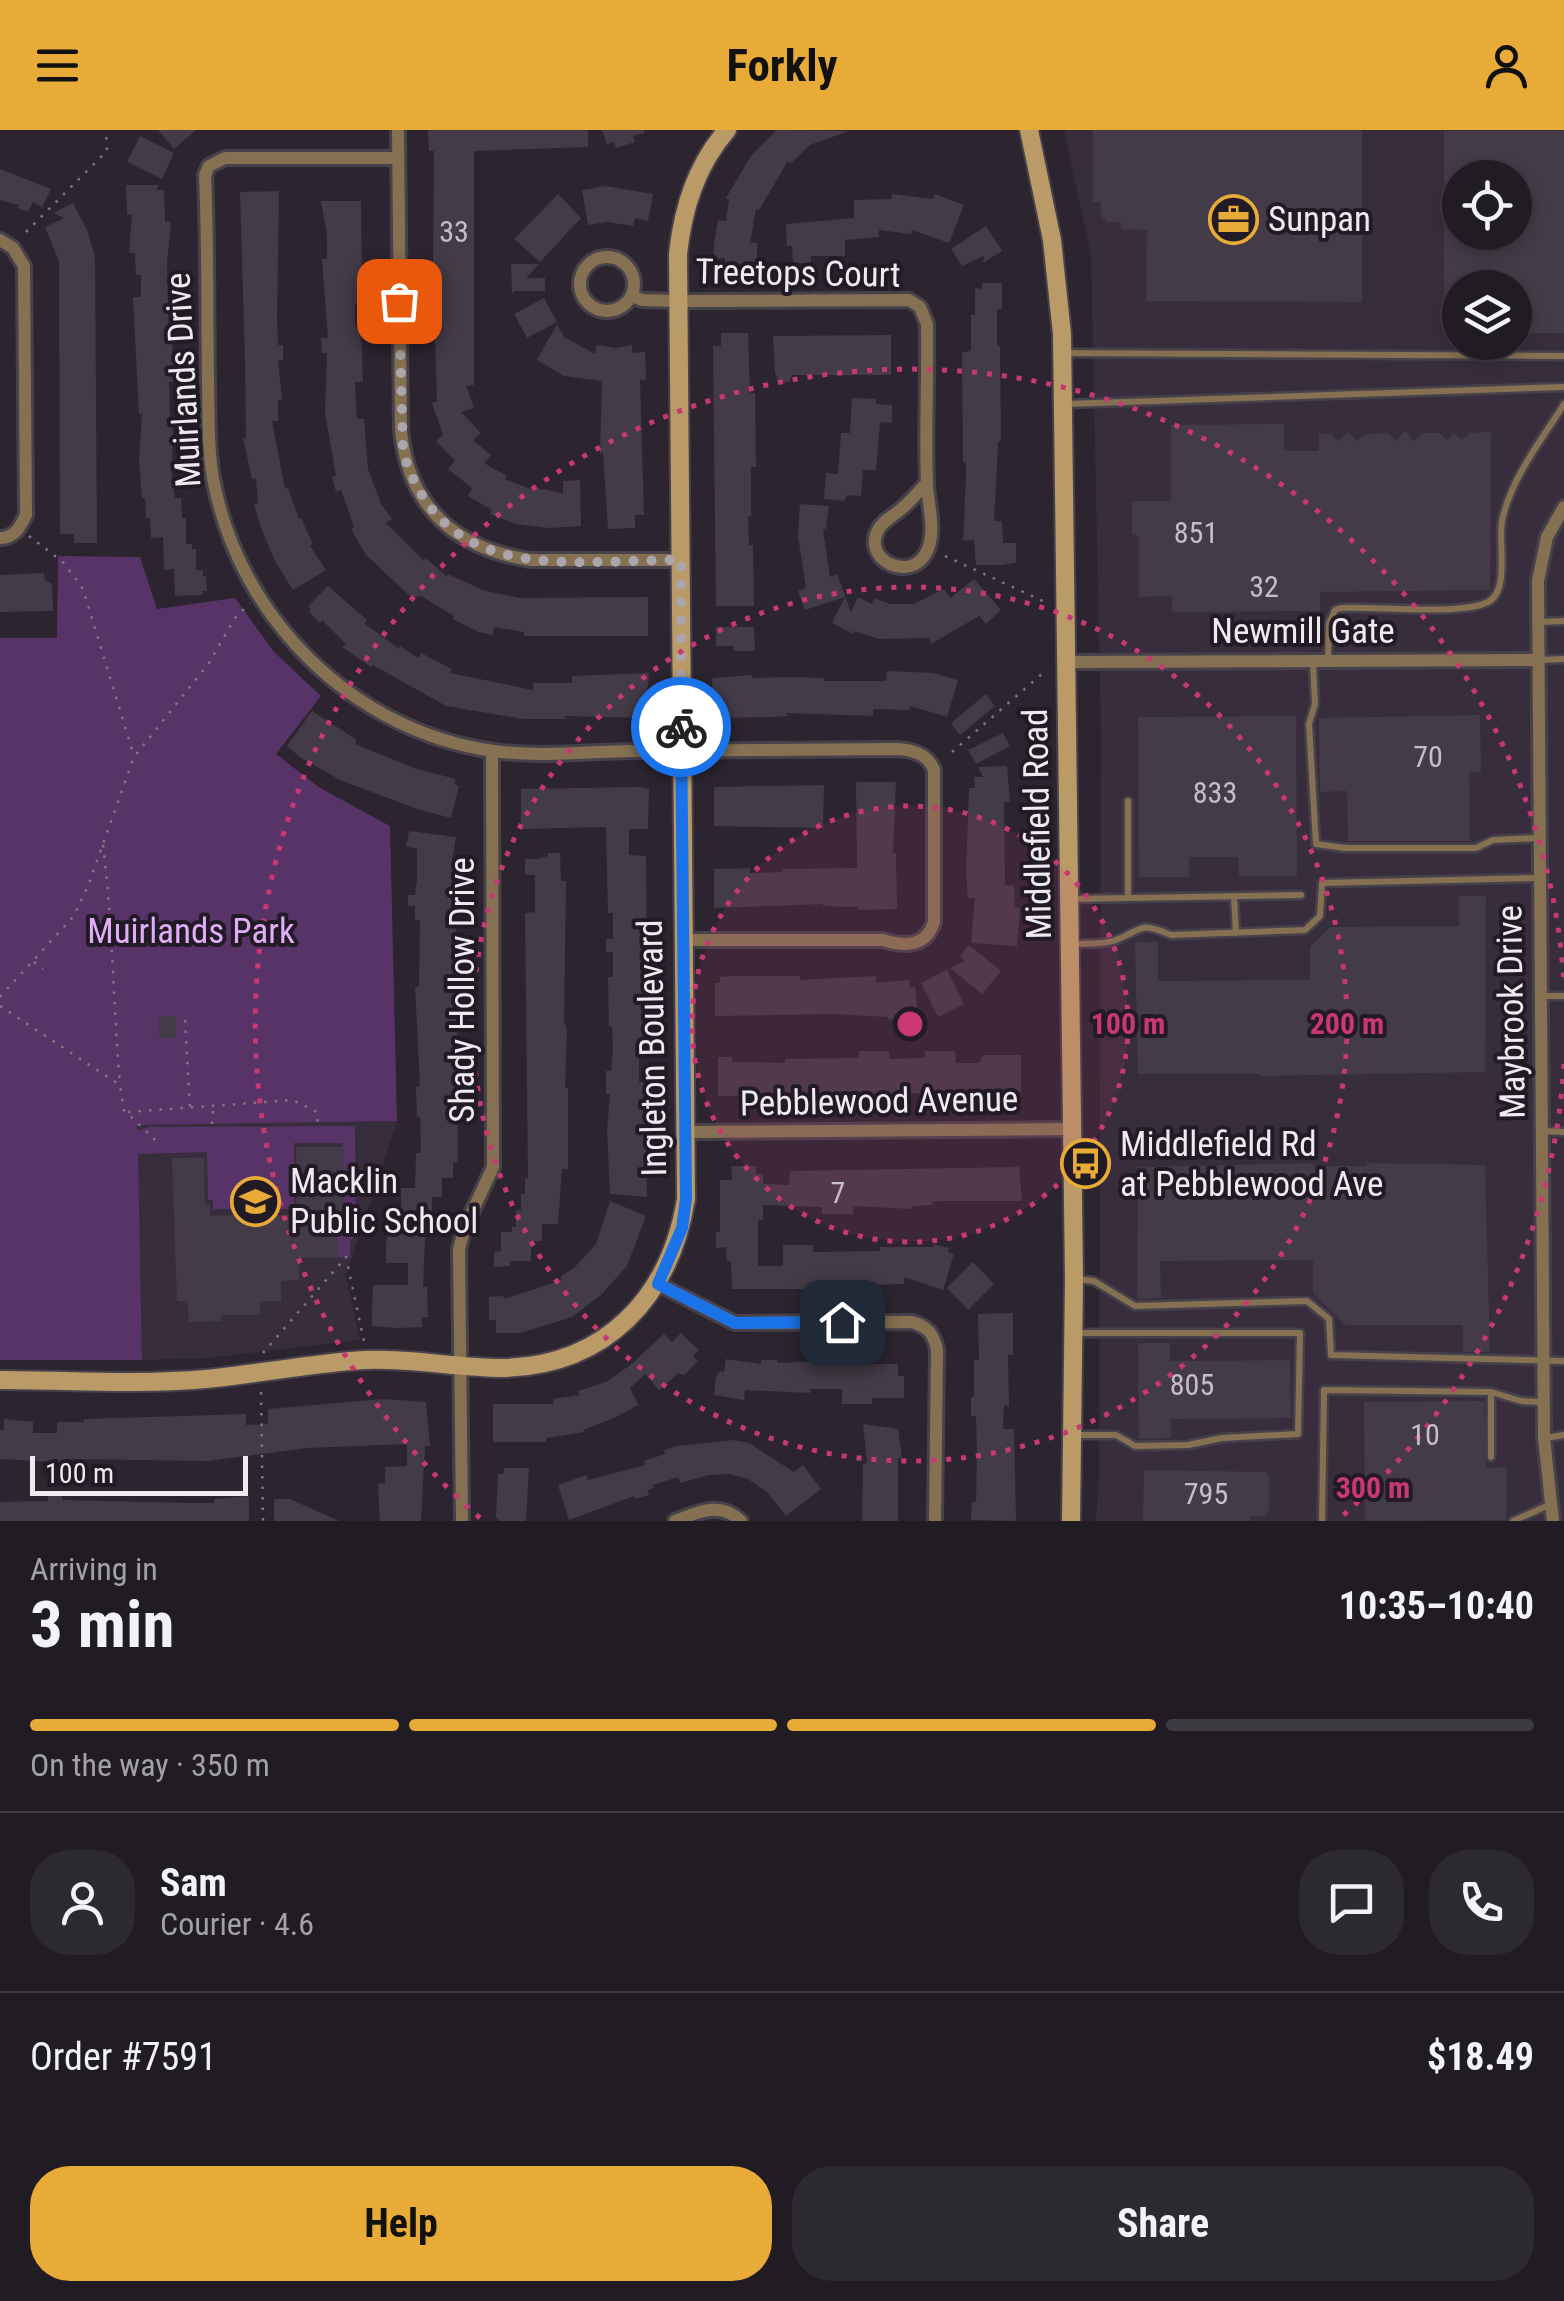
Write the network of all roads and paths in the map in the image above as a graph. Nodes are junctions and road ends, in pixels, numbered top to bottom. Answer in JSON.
{"nodes":[{"id":1,"x":106,"y":130,"type":"edge"},
{"id":2,"x":398,"y":130,"type":"edge"},
{"id":3,"x":726,"y":130,"type":"edge"},
{"id":4,"x":1029,"y":130,"type":"edge"},
{"id":5,"x":398,"y":158,"type":"junction"},
{"id":6,"x":26,"y":232,"type":"dead end"},
{"id":7,"x":0,"y":240,"type":"edge"},
{"id":8,"x":632,"y":296,"type":"junction"},
{"id":9,"x":678,"y":301,"type":"junction"},
{"id":10,"x":1062,"y":354,"type":"junction"},
{"id":11,"x":1564,"y":356,"type":"edge"},
{"id":12,"x":1564,"y":387,"type":"edge"},
{"id":13,"x":1062,"y":404,"type":"junction"},
{"id":14,"x":1564,"y":404,"type":"edge"},
{"id":15,"x":927,"y":482,"type":"junction"},
{"id":16,"x":1564,"y":507,"type":"edge"},
{"id":17,"x":19,"y":529,"type":"junction"},
{"id":18,"x":0,"y":538,"type":"edge"},
{"id":19,"x":945,"y":556,"type":"dead end"},
{"id":20,"x":681,"y":560,"type":"junction"},
{"id":21,"x":258,"y":597,"type":"junction"},
{"id":22,"x":1044,"y":602,"type":"dead end"},
{"id":23,"x":1564,"y":621,"type":"edge"},
{"id":24,"x":1538,"y":622,"type":"junction"},
{"id":25,"x":1538,"y":660,"type":"junction"},
{"id":26,"x":1564,"y":660,"type":"edge"},
{"id":27,"x":1068,"y":662,"type":"junction"},
{"id":28,"x":1313,"y":662,"type":"junction"},
{"id":29,"x":1328,"y":662,"type":"junction"},
{"id":30,"x":1044,"y":674,"type":"dead end"},
{"id":31,"x":492,"y":751,"type":"junction"},
{"id":32,"x":682,"y":751,"type":"junction"},
{"id":33,"x":952,"y":752,"type":"dead end"},
{"id":34,"x":134,"y":757,"type":"junction"},
{"id":35,"x":1128,"y":801,"type":"dead end"},
{"id":36,"x":1538,"y":838,"type":"junction"},
{"id":37,"x":103,"y":844,"type":"junction"},
{"id":38,"x":1539,"y":878,"type":"junction"},
{"id":39,"x":1301,"y":895,"type":"dead end"},
{"id":40,"x":1234,"y":896,"type":"junction"},
{"id":41,"x":1128,"y":897,"type":"junction"},
{"id":42,"x":1070,"y":900,"type":"junction"},
{"id":43,"x":1236,"y":932,"type":"junction"},
{"id":44,"x":683,"y":940,"type":"junction"},
{"id":45,"x":1071,"y":944,"type":"junction"},
{"id":46,"x":33,"y":961,"type":"junction"},
{"id":47,"x":43,"y":969,"type":"dead end"},
{"id":48,"x":0,"y":996,"type":"edge"},
{"id":49,"x":1541,"y":996,"type":"junction"},
{"id":50,"x":1564,"y":996,"type":"edge"},
{"id":51,"x":0,"y":1006,"type":"edge"},
{"id":52,"x":185,"y":1020,"type":"dead end"},
{"id":53,"x":120,"y":1085,"type":"junction"},
{"id":54,"x":212,"y":1106,"type":"junction"},
{"id":55,"x":190,"y":1108,"type":"junction"},
{"id":56,"x":127,"y":1112,"type":"junction"},
{"id":57,"x":212,"y":1124,"type":"dead end"},
{"id":58,"x":318,"y":1128,"type":"dead end"},
{"id":59,"x":1072,"y":1129,"type":"junction"},
{"id":60,"x":1542,"y":1131,"type":"junction"},
{"id":61,"x":686,"y":1132,"type":"junction"},
{"id":62,"x":1564,"y":1132,"type":"edge"},
{"id":63,"x":154,"y":1140,"type":"dead end"},
{"id":64,"x":1074,"y":1279,"type":"junction"},
{"id":65,"x":658,"y":1284,"type":"junction"},
{"id":66,"x":1074,"y":1332,"type":"junction"},
{"id":67,"x":364,"y":1342,"type":"dead end"},
{"id":68,"x":263,"y":1353,"type":"dead end"},
{"id":69,"x":1544,"y":1360,"type":"junction"},
{"id":70,"x":1564,"y":1362,"type":"edge"},
{"id":71,"x":461,"y":1366,"type":"junction"},
{"id":72,"x":0,"y":1380,"type":"edge"},
{"id":73,"x":260,"y":1392,"type":"dead end"},
{"id":74,"x":1491,"y":1392,"type":"junction"},
{"id":75,"x":1544,"y":1402,"type":"junction"},
{"id":76,"x":1073,"y":1435,"type":"junction"},
{"id":77,"x":1564,"y":1435,"type":"edge"},
{"id":78,"x":1544,"y":1438,"type":"junction"},
{"id":79,"x":1491,"y":1457,"type":"dead end"},
{"id":80,"x":1549,"y":1505,"type":"junction"},
{"id":81,"x":262,"y":1521,"type":"edge"},
{"id":82,"x":462,"y":1521,"type":"edge"},
{"id":83,"x":675,"y":1521,"type":"edge"},
{"id":84,"x":742,"y":1521,"type":"edge"},
{"id":85,"x":935,"y":1521,"type":"edge"},
{"id":86,"x":1071,"y":1521,"type":"edge"},
{"id":87,"x":1322,"y":1521,"type":"edge"},
{"id":88,"x":1513,"y":1521,"type":"edge"},
{"id":89,"x":1553,"y":1521,"type":"edge"}],
"edges":[{"from":1,"to":6,"type":"path"},
{"from":2,"to":5,"type":"street"},
{"from":3,"to":9,"type":"street","name":"Ingleton Boulevard"},
{"from":4,"to":10,"type":"street","name":"Middlefield Road"},
{"from":5,"to":20,"type":"street"},
{"from":5,"to":21,"type":"street","name":"Muirlands Drive"},
{"from":7,"to":17,"type":"street"},
{"from":8,"to":8,"type":"street"},
{"from":8,"to":9,"type":"street"},
{"from":9,"to":15,"type":"street","name":"Treetops Court"},
{"from":9,"to":20,"type":"street","name":"Ingleton Boulevard"},
{"from":10,"to":11,"type":"lane"},
{"from":10,"to":13,"type":"street","name":"Middlefield Road"},
{"from":12,"to":13,"type":"lane"},
{"from":13,"to":27,"type":"street","name":"Middlefield Road"},
{"from":14,"to":29,"type":"lane"},
{"from":15,"to":15,"type":"street","name":"Treetops Court"},
{"from":16,"to":24,"type":"street","name":"Maybrook Drive"},
{"from":17,"to":18,"type":"street"},
{"from":17,"to":34,"type":"path"},
{"from":19,"to":22,"type":"path"},
{"from":20,"to":32,"type":"street","name":"Ingleton Boulevard"},
{"from":21,"to":31,"type":"street","name":"Muirlands Drive"},
{"from":21,"to":34,"type":"path"},
{"from":23,"to":24,"type":"lane"},
{"from":24,"to":25,"type":"street","name":"Maybrook Drive"},
{"from":25,"to":26,"type":"lane"},
{"from":25,"to":29,"type":"street","name":"Newmill Gate"},
{"from":25,"to":36,"type":"street","name":"Maybrook Drive"},
{"from":27,"to":28,"type":"street","name":"Newmill Gate"},
{"from":27,"to":42,"type":"street","name":"Middlefield Road"},
{"from":28,"to":29,"type":"street","name":"Newmill Gate"},
{"from":28,"to":36,"type":"lane"},
{"from":30,"to":33,"type":"path"},
{"from":31,"to":32,"type":"street","name":"Muirlands Drive"},
{"from":31,"to":71,"type":"street","name":"Shady Hollow Drive"},
{"from":32,"to":44,"type":"street","name":"Ingleton Boulevard"},
{"from":32,"to":44,"type":"street","name":"Muirlands Drive"},
{"from":34,"to":37,"type":"path"},
{"from":35,"to":41,"type":"lane"},
{"from":36,"to":38,"type":"street","name":"Maybrook Drive"},
{"from":37,"to":46,"type":"path"},
{"from":37,"to":53,"type":"path"},
{"from":38,"to":43,"type":"lane"},
{"from":38,"to":49,"type":"street","name":"Maybrook Drive"},
{"from":39,"to":40,"type":"lane"},
{"from":40,"to":41,"type":"lane"},
{"from":40,"to":43,"type":"lane"},
{"from":41,"to":42,"type":"lane"},
{"from":42,"to":45,"type":"street","name":"Middlefield Road"},
{"from":43,"to":45,"type":"lane"},
{"from":44,"to":61,"type":"street","name":"Ingleton Boulevard"},
{"from":45,"to":59,"type":"street","name":"Middlefield Road"},
{"from":46,"to":47,"type":"path"},
{"from":46,"to":48,"type":"path"},
{"from":49,"to":50,"type":"lane"},
{"from":49,"to":60,"type":"street","name":"Maybrook Drive"},
{"from":51,"to":53,"type":"path"},
{"from":52,"to":55,"type":"path"},
{"from":53,"to":56,"type":"path"},
{"from":54,"to":55,"type":"path"},
{"from":54,"to":57,"type":"path"},
{"from":54,"to":58,"type":"path"},
{"from":55,"to":56,"type":"path"},
{"from":56,"to":63,"type":"path"},
{"from":59,"to":61,"type":"street","name":"Pebblewood Avenue"},
{"from":59,"to":64,"type":"street","name":"Middlefield Road"},
{"from":60,"to":62,"type":"lane"},
{"from":60,"to":69,"type":"street","name":"Maybrook Drive"},
{"from":61,"to":65,"type":"street","name":"Ingleton Boulevard"},
{"from":64,"to":66,"type":"street","name":"Middlefield Road"},
{"from":64,"to":69,"type":"lane"},
{"from":65,"to":71,"type":"street","name":"Ingleton Boulevard"},
{"from":65,"to":85,"type":"street"},
{"from":66,"to":76,"type":"street","name":"Middlefield Road"},
{"from":66,"to":76,"type":"lane"},
{"from":67,"to":68,"type":"path"},
{"from":69,"to":70,"type":"lane"},
{"from":69,"to":75,"type":"street","name":"Maybrook Drive"},
{"from":71,"to":72,"type":"street","name":"Ingleton Boulevard"},
{"from":71,"to":82,"type":"street","name":"Shady Hollow Drive"},
{"from":73,"to":81,"type":"path"},
{"from":74,"to":75,"type":"lane"},
{"from":74,"to":79,"type":"lane"},
{"from":74,"to":87,"type":"lane"},
{"from":75,"to":78,"type":"street","name":"Maybrook Drive"},
{"from":76,"to":86,"type":"street","name":"Middlefield Road"},
{"from":77,"to":78,"type":"lane"},
{"from":78,"to":80,"type":"street","name":"Maybrook Drive"},
{"from":80,"to":88,"type":"lane"},
{"from":80,"to":89,"type":"street","name":"Maybrook Drive"},
{"from":83,"to":84,"type":"street"}]}
